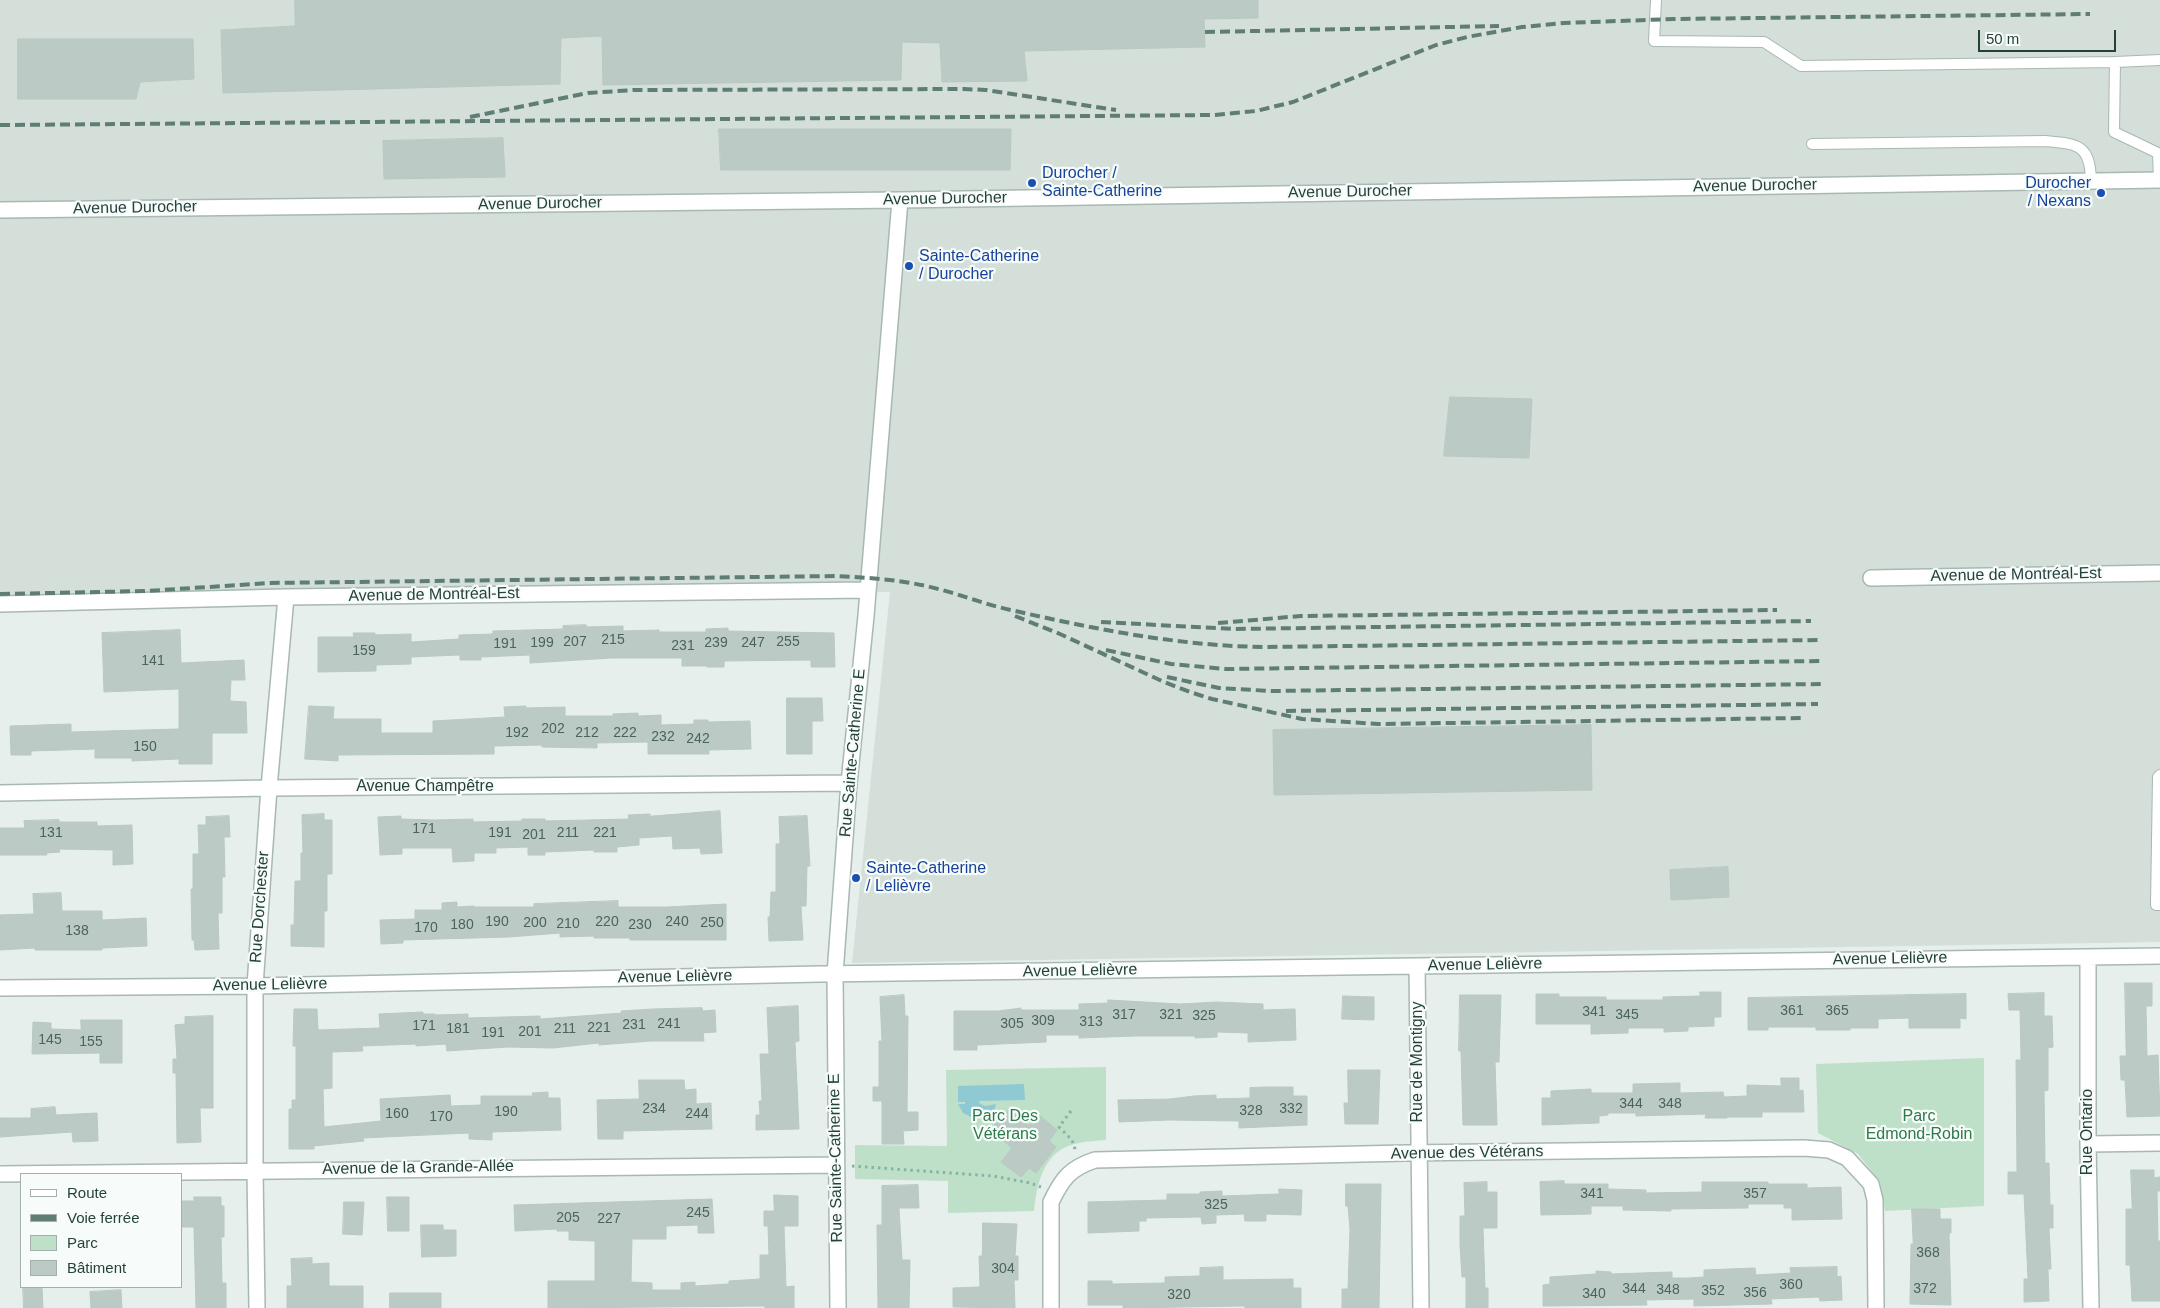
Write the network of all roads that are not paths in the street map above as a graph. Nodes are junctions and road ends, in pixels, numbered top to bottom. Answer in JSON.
{"nodes":[{"id":1,"x":1656,"y":0,"type":"edge"},
{"id":2,"x":2160,"y":60,"type":"edge"},
{"id":3,"x":2116,"y":62,"type":"junction"},
{"id":4,"x":1812,"y":144,"type":"dead end"},
{"id":5,"x":2160,"y":180,"type":"edge"},
{"id":6,"x":2091,"y":181,"type":"junction"},
{"id":7,"x":900,"y":200,"type":"junction"},
{"id":8,"x":0,"y":210,"type":"edge"},
{"id":9,"x":2160,"y":573,"type":"edge"},
{"id":10,"x":1871,"y":578,"type":"dead end"},
{"id":11,"x":868,"y":590,"type":"junction"},
{"id":12,"x":286,"y":597,"type":"junction"},
{"id":13,"x":0,"y":604,"type":"edge"},
{"id":14,"x":2160,"y":775,"type":"edge"},
{"id":15,"x":850,"y":783,"type":"junction"},
{"id":16,"x":269,"y":788,"type":"junction"},
{"id":17,"x":0,"y":793,"type":"edge"},
{"id":18,"x":2160,"y":905,"type":"edge"},
{"id":19,"x":2160,"y":956,"type":"edge"},
{"id":20,"x":2088,"y":957,"type":"junction"},
{"id":21,"x":1417,"y":966,"type":"junction"},
{"id":22,"x":835,"y":974,"type":"junction"},
{"id":23,"x":255,"y":986,"type":"junction"},
{"id":24,"x":0,"y":988,"type":"edge"},
{"id":25,"x":2160,"y":1143,"type":"edge"},
{"id":26,"x":2088,"y":1144,"type":"junction"},
{"id":27,"x":1418,"y":1153,"type":"junction"},
{"id":28,"x":836,"y":1165,"type":"junction"},
{"id":29,"x":255,"y":1171,"type":"junction"},
{"id":30,"x":85,"y":1173,"type":"edge"},
{"id":31,"x":0,"y":1174,"type":"edge"},
{"id":32,"x":20,"y":1174,"type":"edge"},
{"id":33,"x":257,"y":1308,"type":"edge"},
{"id":34,"x":838,"y":1308,"type":"edge"},
{"id":35,"x":1052,"y":1308,"type":"edge"},
{"id":36,"x":1421,"y":1308,"type":"edge"},
{"id":37,"x":1876,"y":1308,"type":"edge"},
{"id":38,"x":2090,"y":1308,"type":"edge"}],
"edges":[{"from":1,"to":3,"type":"lane"},
{"from":2,"to":3,"type":"lane"},
{"from":3,"to":5,"type":"lane"},
{"from":4,"to":6,"type":"lane"},
{"from":5,"to":6,"type":"street","name":"Avenue Durocher"},
{"from":6,"to":7,"type":"street","name":"Avenue Durocher"},
{"from":7,"to":8,"type":"street","name":"Avenue Durocher"},
{"from":7,"to":11,"type":"street","name":"Rue Sainte-Catherine E"},
{"from":9,"to":10,"type":"street","name":"Avenue de Montréal-Est"},
{"from":11,"to":12,"type":"street","name":"Avenue de Montréal-Est"},
{"from":11,"to":15,"type":"street","name":"Rue Sainte-Catherine E"},
{"from":12,"to":13,"type":"street","name":"Avenue de Montréal-Est"},
{"from":12,"to":16,"type":"street","name":"Rue Dorchester"},
{"from":14,"to":18,"type":"lane"},
{"from":15,"to":16,"type":"street","name":"Avenue Champêtre"},
{"from":15,"to":22,"type":"street","name":"Rue Sainte-Catherine E"},
{"from":16,"to":17,"type":"street","name":"Avenue Champêtre"},
{"from":16,"to":23,"type":"street","name":"Rue Dorchester"},
{"from":19,"to":20,"type":"street","name":"Avenue Lelièvre"},
{"from":20,"to":21,"type":"street","name":"Avenue Lelièvre"},
{"from":20,"to":26,"type":"street","name":"Rue Ontario"},
{"from":21,"to":22,"type":"street","name":"Avenue Lelièvre"},
{"from":21,"to":27,"type":"street","name":"Rue de Montigny"},
{"from":22,"to":23,"type":"street","name":"Avenue Lelièvre"},
{"from":22,"to":28,"type":"street","name":"Rue Sainte-Catherine E"},
{"from":23,"to":24,"type":"street","name":"Avenue Lelièvre"},
{"from":23,"to":29,"type":"street","name":"Rue Dorchester"},
{"from":25,"to":26,"type":"street"},
{"from":26,"to":38,"type":"street","name":"Rue Ontario"},
{"from":27,"to":35,"type":"street","name":"Avenue des Vétérans"},
{"from":27,"to":36,"type":"street","name":"Rue de Montigny"},
{"from":27,"to":37,"type":"street","name":"Avenue des Vétérans"},
{"from":28,"to":29,"type":"street","name":"Avenue de la Grande-Allée"},
{"from":28,"to":34,"type":"street","name":"Rue Sainte-Catherine E"},
{"from":29,"to":30,"type":"street","name":"Avenue de la Grande-Allée"},
{"from":29,"to":33,"type":"street","name":"Rue Dorchester"},
{"from":31,"to":32,"type":"street","name":"Avenue de la Grande-Allée"}]}
